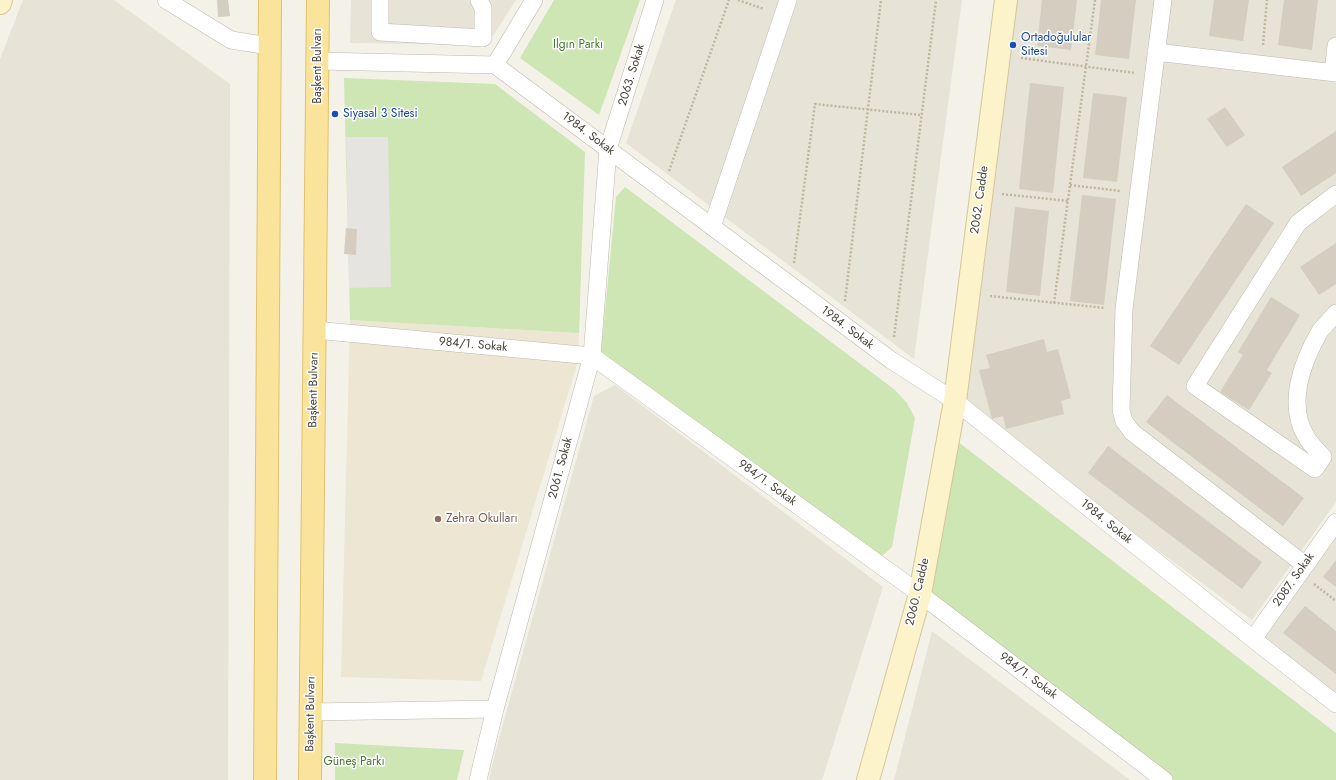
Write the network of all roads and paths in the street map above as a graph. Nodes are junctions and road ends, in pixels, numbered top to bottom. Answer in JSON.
{"nodes":[{"id":1,"x":166,"y":0,"type":"edge"},
{"id":2,"x":270,"y":0,"type":"edge"},
{"id":3,"x":318,"y":0,"type":"edge"},
{"id":4,"x":380,"y":0,"type":"edge"},
{"id":5,"x":479,"y":0,"type":"edge"},
{"id":6,"x":534,"y":0,"type":"edge"},
{"id":7,"x":655,"y":0,"type":"edge"},
{"id":8,"x":729,"y":0,"type":"edge"},
{"id":9,"x":738,"y":0,"type":"edge"},
{"id":10,"x":881,"y":0,"type":"edge"},
{"id":11,"x":936,"y":0,"type":"edge"},
{"id":12,"x":1006,"y":0,"type":"edge"},
{"id":13,"x":1095,"y":0,"type":"edge"},
{"id":14,"x":1162,"y":0,"type":"edge"},
{"id":15,"x":1267,"y":0,"type":"edge"},
{"id":16,"x":785,"y":8,"type":"edge"},
{"id":17,"x":269,"y":46,"type":"junction"},
{"id":18,"x":1336,"y":46,"type":"edge"},
{"id":19,"x":1156,"y":52,"type":"junction"},
{"id":20,"x":999,"y":55,"type":"junction"},
{"id":21,"x":318,"y":61,"type":"junction"},
{"id":22,"x":1262,"y":64,"type":"junction"},
{"id":23,"x":495,"y":65,"type":"junction"},
{"id":24,"x":1086,"y":67,"type":"junction"},
{"id":25,"x":1334,"y":73,"type":"edge"},
{"id":26,"x":1153,"y":75,"type":"junction"},
{"id":27,"x":868,"y":109,"type":"junction"},
{"id":28,"x":921,"y":115,"type":"junction"},
{"id":29,"x":608,"y":149,"type":"junction"},
{"id":30,"x":1070,"y":185,"type":"junction"},
{"id":31,"x":662,"y":190,"type":"junction"},
{"id":32,"x":982,"y":192,"type":"junction"},
{"id":33,"x":1139,"y":193,"type":"junction"},
{"id":34,"x":1336,"y":194,"type":"edge"},
{"id":35,"x":1068,"y":201,"type":"junction"},
{"id":36,"x":712,"y":227,"type":"junction"},
{"id":37,"x":790,"y":286,"type":"junction"},
{"id":38,"x":968,"y":293,"type":"junction"},
{"id":39,"x":1054,"y":303,"type":"junction"},
{"id":40,"x":1124,"y":309,"type":"junction"},
{"id":41,"x":1336,"y":312,"type":"edge"},
{"id":42,"x":843,"y":324,"type":"junction"},
{"id":43,"x":315,"y":330,"type":"junction"},
{"id":44,"x":592,"y":356,"type":"junction"},
{"id":45,"x":891,"y":360,"type":"junction"},
{"id":46,"x":955,"y":401,"type":"junction"},
{"id":47,"x":1336,"y":522,"type":"edge"},
{"id":48,"x":1302,"y":569,"type":"junction"},
{"id":49,"x":920,"y":594,"type":"junction"},
{"id":50,"x":1336,"y":601,"type":"edge"},
{"id":51,"x":1253,"y":639,"type":"junction"},
{"id":52,"x":1336,"y":704,"type":"edge"},
{"id":53,"x":495,"y":709,"type":"junction"},
{"id":54,"x":311,"y":712,"type":"junction"},
{"id":55,"x":265,"y":780,"type":"edge"},
{"id":56,"x":310,"y":780,"type":"edge"},
{"id":57,"x":478,"y":780,"type":"edge"},
{"id":58,"x":868,"y":780,"type":"edge"},
{"id":59,"x":1164,"y":780,"type":"edge"}],
"edges":[{"from":1,"to":17,"type":"street"},
{"from":2,"to":17,"type":"main road"},
{"from":3,"to":21,"type":"main road","name":"Başkent Bulvarı"},
{"from":4,"to":5,"type":"street"},
{"from":6,"to":23,"type":"street"},
{"from":7,"to":29,"type":"street","name":"2063. Sokak"},
{"from":8,"to":31,"type":"path"},
{"from":9,"to":16,"type":"path"},
{"from":10,"to":27,"type":"path"},
{"from":11,"to":28,"type":"path"},
{"from":12,"to":20,"type":"street","name":"2062. Cadde"},
{"from":13,"to":24,"type":"path"},
{"from":14,"to":19,"type":"street"},
{"from":15,"to":22,"type":"path"},
{"from":16,"to":36,"type":"street"},
{"from":17,"to":55,"type":"main road"},
{"from":18,"to":25,"type":"street"},
{"from":19,"to":22,"type":"street"},
{"from":19,"to":26,"type":"street"},
{"from":20,"to":24,"type":"path"},
{"from":20,"to":32,"type":"street","name":"2062. Cadde"},
{"from":21,"to":23,"type":"street"},
{"from":21,"to":43,"type":"main road","name":"Başkent Bulvarı"},
{"from":22,"to":25,"type":"street"},
{"from":23,"to":29,"type":"street","name":"1984. Sokak"},
{"from":24,"to":26,"type":"path"},
{"from":24,"to":30,"type":"path"},
{"from":26,"to":33,"type":"street"},
{"from":27,"to":28,"type":"path"},
{"from":27,"to":37,"type":"path"},
{"from":27,"to":42,"type":"path"},
{"from":28,"to":45,"type":"path"},
{"from":29,"to":31,"type":"street","name":"1984. Sokak"},
{"from":29,"to":44,"type":"street","name":"2061. Sokak"},
{"from":30,"to":33,"type":"path"},
{"from":30,"to":35,"type":"path"},
{"from":31,"to":36,"type":"street","name":"1984. Sokak"},
{"from":32,"to":35,"type":"path"},
{"from":32,"to":38,"type":"street","name":"2062. Cadde"},
{"from":33,"to":40,"type":"street"},
{"from":34,"to":41,"type":"street"},
{"from":35,"to":39,"type":"path"},
{"from":36,"to":37,"type":"street","name":"1984. Sokak"},
{"from":37,"to":42,"type":"street","name":"1984. Sokak"},
{"from":38,"to":39,"type":"path"},
{"from":38,"to":46,"type":"street","name":"2062. Cadde"},
{"from":39,"to":40,"type":"path"},
{"from":40,"to":48,"type":"street"},
{"from":42,"to":45,"type":"street","name":"1984. Sokak"},
{"from":43,"to":44,"type":"street","name":"984/1. Sokak"},
{"from":43,"to":54,"type":"main road","name":"Başkent Bulvarı"},
{"from":44,"to":49,"type":"street","name":"984/1. Sokak"},
{"from":44,"to":53,"type":"street","name":"2061. Sokak"},
{"from":45,"to":46,"type":"street","name":"1984. Sokak"},
{"from":46,"to":49,"type":"street","name":"2060. Cadde"},
{"from":46,"to":51,"type":"street","name":"1984. Sokak"},
{"from":47,"to":48,"type":"street","name":"2087. Sokak"},
{"from":48,"to":50,"type":"path"},
{"from":48,"to":51,"type":"street","name":"2087. Sokak"},
{"from":49,"to":58,"type":"street","name":"2060. Cadde"},
{"from":49,"to":59,"type":"street","name":"984/1. Sokak"},
{"from":51,"to":52,"type":"street","name":"1984. Sokak"},
{"from":53,"to":54,"type":"street"},
{"from":53,"to":57,"type":"street","name":"2061. Sokak"},
{"from":54,"to":56,"type":"main road","name":"Başkent Bulvarı"}]}
